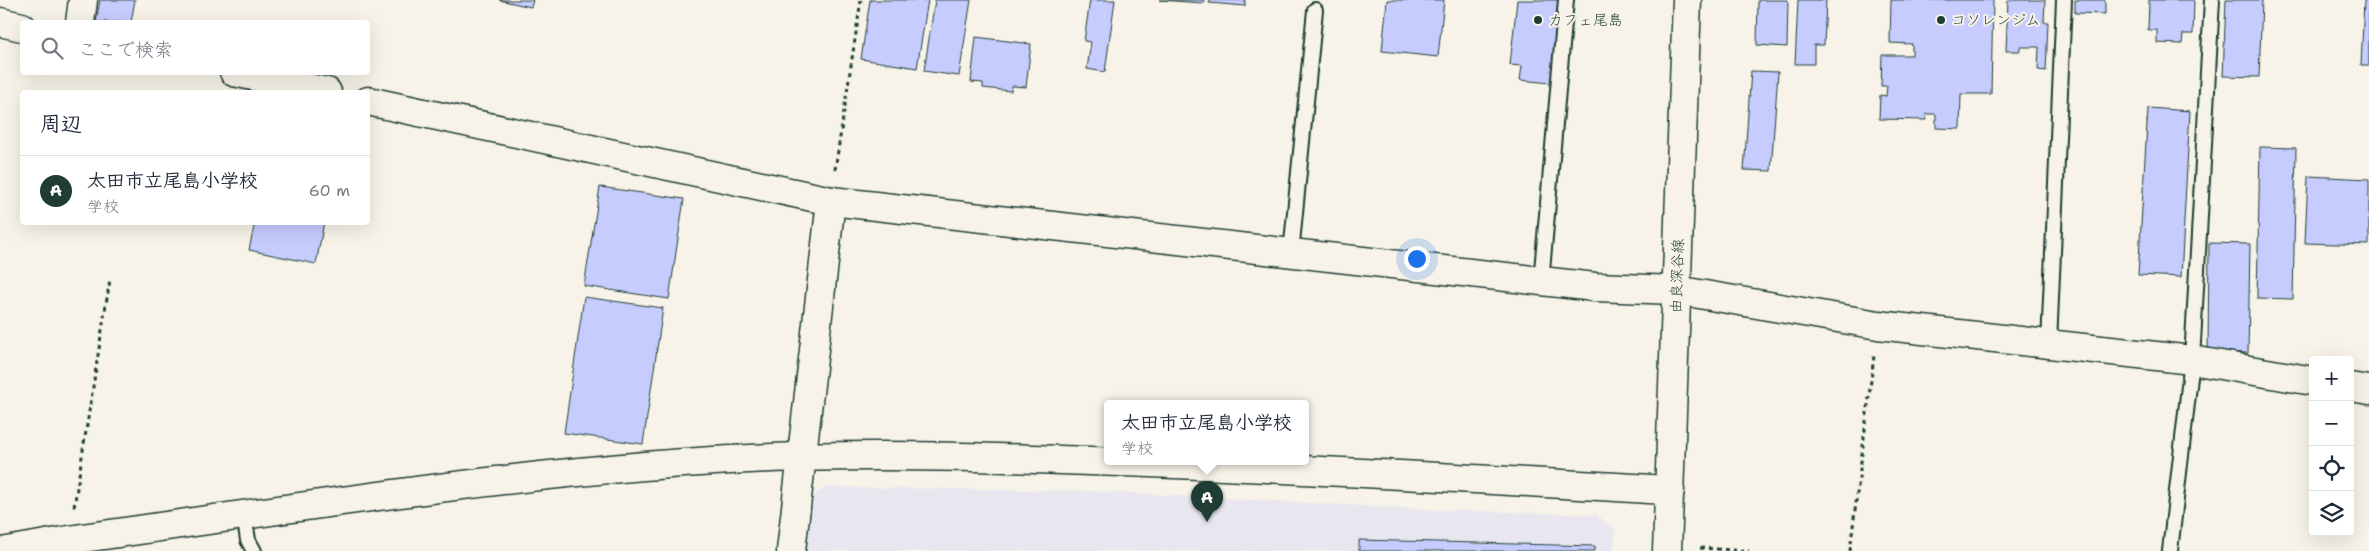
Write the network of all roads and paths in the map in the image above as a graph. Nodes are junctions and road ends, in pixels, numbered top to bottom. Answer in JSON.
{"nodes":[{"id":1,"x":84,"y":0,"type":"edge"},
{"id":2,"x":861,"y":0,"type":"edge"},
{"id":3,"x":1566,"y":0,"type":"edge"},
{"id":4,"x":1687,"y":0,"type":"edge"},
{"id":5,"x":2064,"y":0,"type":"edge"},
{"id":6,"x":2212,"y":0,"type":"edge"},
{"id":7,"x":1315,"y":10,"type":"dead end"},
{"id":8,"x":80,"y":20,"type":"edge"},
{"id":9,"x":0,"y":22,"type":"edge"},
{"id":10,"x":20,"y":27,"type":"edge"},
{"id":11,"x":248,"y":75,"type":"edge"},
{"id":12,"x":318,"y":90,"type":"edge"},
{"id":13,"x":370,"y":101,"type":"edge"},
{"id":14,"x":831,"y":200,"type":"junction"},
{"id":15,"x":1291,"y":253,"type":"junction"},
{"id":16,"x":110,"y":279,"type":"dead end"},
{"id":17,"x":1541,"y":282,"type":"junction"},
{"id":18,"x":1676,"y":290,"type":"junction"},
{"id":19,"x":1878,"y":325,"type":"junction"},
{"id":20,"x":2049,"y":344,"type":"junction"},
{"id":21,"x":2192,"y":360,"type":"junction"},
{"id":22,"x":2309,"y":380,"type":"edge"},
{"id":23,"x":2354,"y":388,"type":"edge"},
{"id":24,"x":2369,"y":390,"type":"edge"},
{"id":25,"x":801,"y":457,"type":"junction"},
{"id":26,"x":1104,"y":461,"type":"edge"},
{"id":27,"x":1207,"y":465,"type":"edge"},
{"id":28,"x":1670,"y":490,"type":"junction"},
{"id":29,"x":244,"y":515,"type":"junction"},
{"id":30,"x":69,"y":540,"type":"junction"},
{"id":31,"x":1667,"y":549,"type":"edge"},
{"id":32,"x":7,"y":551,"type":"edge"},
{"id":33,"x":254,"y":551,"type":"edge"},
{"id":34,"x":791,"y":551,"type":"edge"},
{"id":35,"x":1749,"y":551,"type":"edge"},
{"id":36,"x":1850,"y":551,"type":"edge"},
{"id":37,"x":2170,"y":551,"type":"edge"}],
"edges":[{"from":1,"to":8,"type":"street"},
{"from":2,"to":14,"type":"path"},
{"from":3,"to":17,"type":"lane"},
{"from":4,"to":18,"type":"street","name":"由良深谷線"},
{"from":5,"to":20,"type":"lane"},
{"from":6,"to":21,"type":"lane"},
{"from":7,"to":15,"type":"lane"},
{"from":9,"to":10,"type":"street"},
{"from":11,"to":12,"type":"street"},
{"from":13,"to":14,"type":"street"},
{"from":14,"to":15,"type":"street"},
{"from":14,"to":25,"type":"street"},
{"from":15,"to":17,"type":"street"},
{"from":16,"to":30,"type":"path"},
{"from":17,"to":18,"type":"street"},
{"from":18,"to":19,"type":"street"},
{"from":18,"to":28,"type":"street","name":"由良深谷線"},
{"from":19,"to":20,"type":"street"},
{"from":19,"to":36,"type":"path"},
{"from":20,"to":21,"type":"street"},
{"from":21,"to":22,"type":"street"},
{"from":21,"to":37,"type":"lane"},
{"from":23,"to":24,"type":"street"},
{"from":25,"to":26,"type":"street"},
{"from":25,"to":29,"type":"street"},
{"from":25,"to":34,"type":"street"},
{"from":27,"to":28,"type":"street"},
{"from":28,"to":31,"type":"street","name":"由良深谷線"},
{"from":29,"to":30,"type":"street"},
{"from":29,"to":33,"type":"lane"},
{"from":30,"to":32,"type":"street"},
{"from":31,"to":35,"type":"path"}]}
